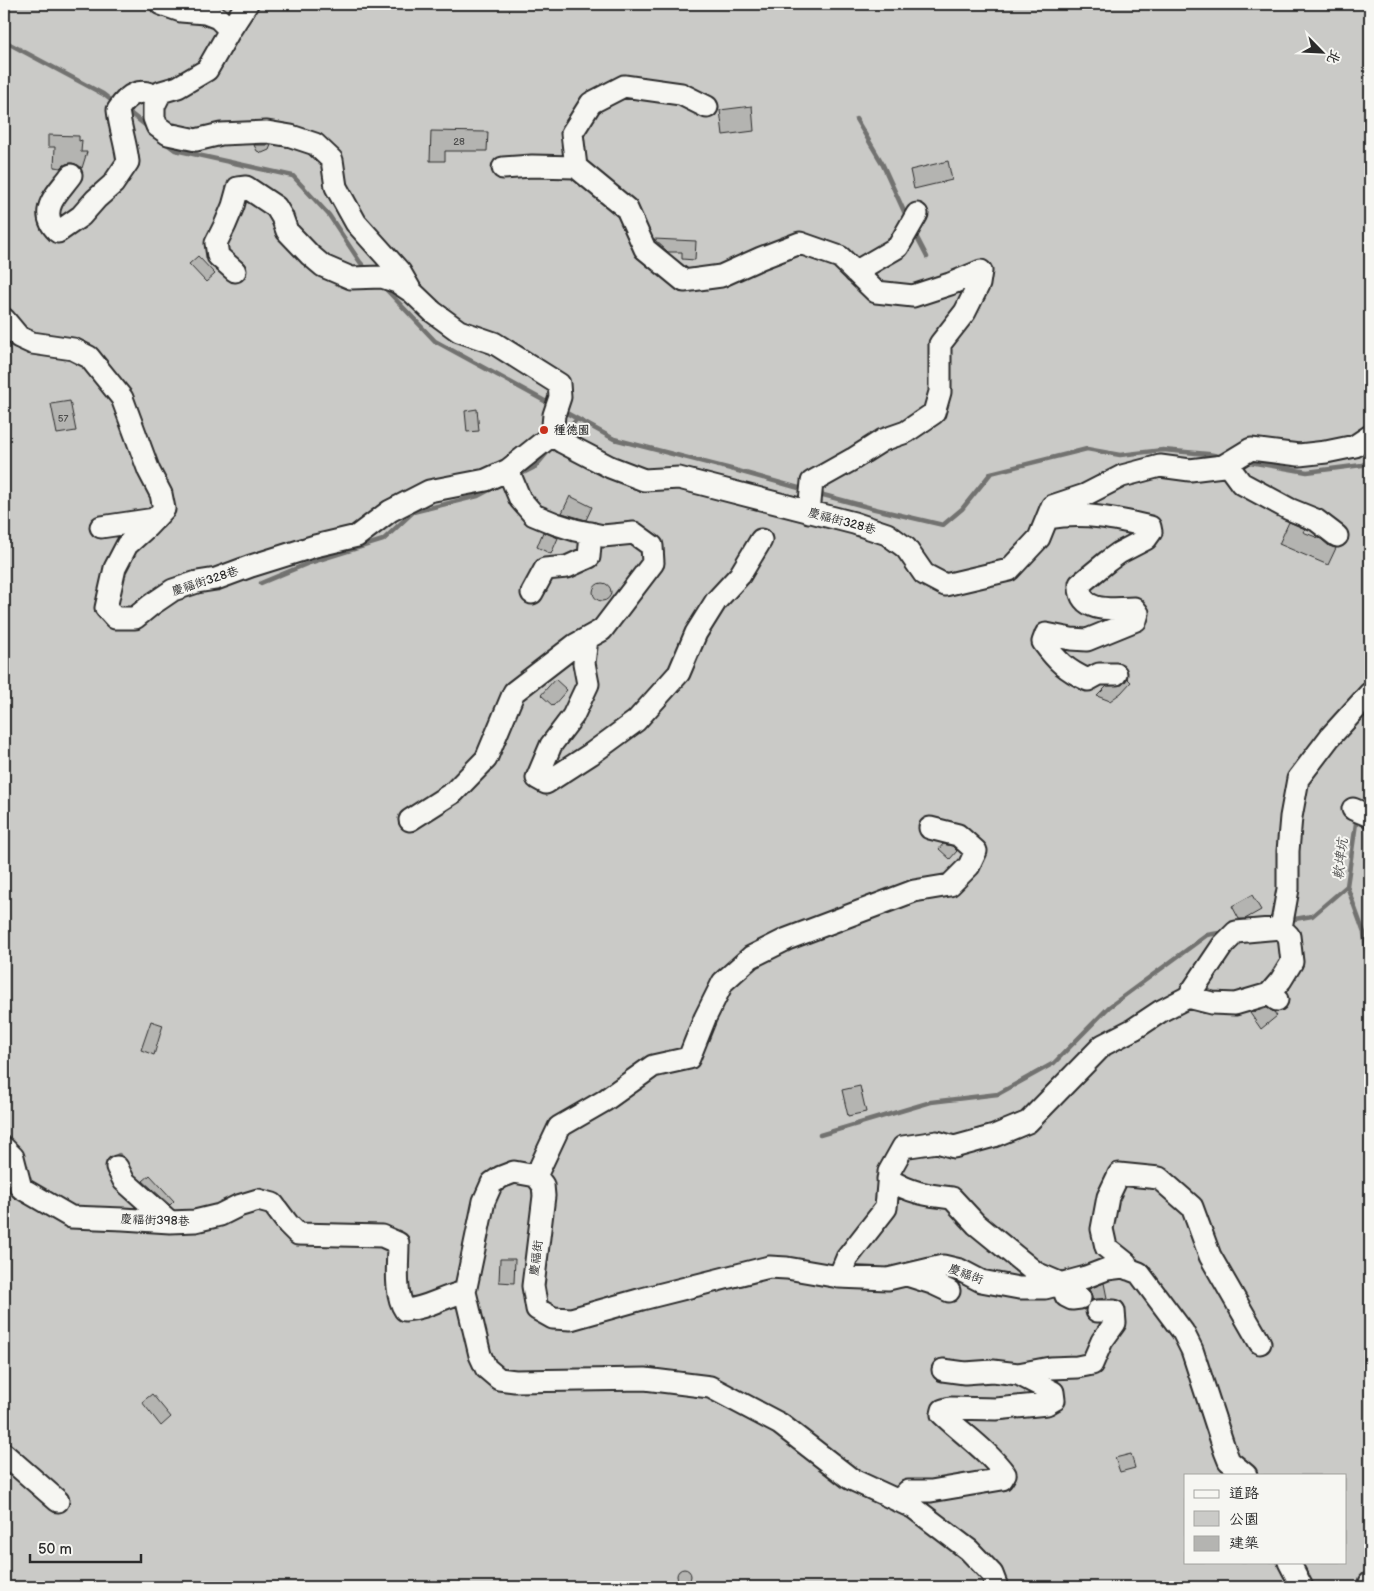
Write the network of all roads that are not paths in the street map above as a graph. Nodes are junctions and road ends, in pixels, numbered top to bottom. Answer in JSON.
{"nodes":[{"id":1,"x":148,"y":4,"type":"edge"},
{"id":2,"x":161,"y":4,"type":"edge"},
{"id":3,"x":247,"y":4,"type":"edge"},
{"id":4,"x":230,"y":30,"type":"junction"},
{"id":5,"x":158,"y":98,"type":"junction"},
{"id":6,"x":707,"y":107,"type":"dead end"},
{"id":7,"x":503,"y":168,"type":"dead end"},
{"id":8,"x":576,"y":168,"type":"junction"},
{"id":9,"x":72,"y":175,"type":"dead end"},
{"id":10,"x":916,"y":214,"type":"dead end"},
{"id":11,"x":235,"y":271,"type":"dead end"},
{"id":12,"x":855,"y":272,"type":"junction"},
{"id":13,"x":411,"y":291,"type":"junction"},
{"id":14,"x":4,"y":319,"type":"edge"},
{"id":15,"x":557,"y":425,"type":"junction"},
{"id":16,"x":1370,"y":436,"type":"edge"},
{"id":17,"x":1235,"y":459,"type":"junction"},
{"id":18,"x":510,"y":476,"type":"junction"},
{"id":19,"x":811,"y":498,"type":"junction"},
{"id":20,"x":1048,"y":518,"type":"junction"},
{"id":21,"x":155,"y":519,"type":"junction"},
{"id":22,"x":101,"y":527,"type":"dead end"},
{"id":23,"x":591,"y":533,"type":"junction"},
{"id":24,"x":1337,"y":536,"type":"dead end"},
{"id":25,"x":760,"y":540,"type":"dead end"},
{"id":26,"x":532,"y":593,"type":"dead end"},
{"id":27,"x":586,"y":639,"type":"junction"},
{"id":28,"x":1116,"y":674,"type":"dead end"},
{"id":29,"x":1370,"y":693,"type":"edge"},
{"id":30,"x":410,"y":820,"type":"dead end"},
{"id":31,"x":930,"y":828,"type":"dead end"},
{"id":32,"x":1281,"y":928,"type":"junction"},
{"id":33,"x":1188,"y":997,"type":"junction"},
{"id":34,"x":4,"y":1148,"type":"edge"},
{"id":35,"x":117,"y":1167,"type":"dead end"},
{"id":36,"x":536,"y":1176,"type":"junction"},
{"id":37,"x":888,"y":1179,"type":"junction"},
{"id":38,"x":170,"y":1222,"type":"junction"},
{"id":39,"x":1128,"y":1269,"type":"junction"},
{"id":40,"x":907,"y":1275,"type":"junction"},
{"id":41,"x":839,"y":1277,"type":"junction"},
{"id":42,"x":1062,"y":1284,"type":"junction"},
{"id":43,"x":949,"y":1291,"type":"dead end"},
{"id":44,"x":465,"y":1292,"type":"junction"},
{"id":45,"x":1080,"y":1298,"type":"dead end"},
{"id":46,"x":1098,"y":1311,"type":"dead end"},
{"id":47,"x":1260,"y":1344,"type":"dead end"},
{"id":48,"x":943,"y":1370,"type":"dead end"},
{"id":49,"x":1018,"y":1374,"type":"junction"},
{"id":50,"x":4,"y":1454,"type":"edge"},
{"id":51,"x":1245,"y":1474,"type":"edge"},
{"id":52,"x":58,"y":1501,"type":"dead end"},
{"id":53,"x":898,"y":1501,"type":"junction"},
{"id":54,"x":1290,"y":1564,"type":"edge"},
{"id":55,"x":1370,"y":1583,"type":"edge"},
{"id":56,"x":997,"y":1587,"type":"edge"},
{"id":57,"x":1302,"y":1587,"type":"edge"},
{"id":58,"x":1369,"y":1587,"type":"edge"}],
"edges":[{"from":1,"to":2,"type":"street"},
{"from":2,"to":4,"type":"street"},
{"from":3,"to":4,"type":"street"},
{"from":4,"to":5,"type":"street"},
{"from":5,"to":9,"type":"street"},
{"from":5,"to":13,"type":"street"},
{"from":6,"to":8,"type":"street"},
{"from":7,"to":8,"type":"street"},
{"from":8,"to":12,"type":"street"},
{"from":10,"to":12,"type":"street"},
{"from":11,"to":13,"type":"street"},
{"from":12,"to":19,"type":"street"},
{"from":13,"to":15,"type":"street"},
{"from":14,"to":21,"type":"street","name":"慶福街328巷"},
{"from":15,"to":18,"type":"street","name":"慶福街328巷"},
{"from":15,"to":19,"type":"street","name":"慶福街328巷"},
{"from":16,"to":17,"type":"street","name":"慶福街328巷"},
{"from":17,"to":20,"type":"street","name":"慶福街328巷"},
{"from":17,"to":24,"type":"street"},
{"from":18,"to":21,"type":"street","name":"慶福街328巷"},
{"from":18,"to":23,"type":"street"},
{"from":19,"to":20,"type":"street","name":"慶福街328巷"},
{"from":20,"to":28,"type":"street"},
{"from":21,"to":22,"type":"street"},
{"from":23,"to":26,"type":"street"},
{"from":23,"to":27,"type":"street"},
{"from":25,"to":27,"type":"street"},
{"from":27,"to":30,"type":"street"},
{"from":29,"to":32,"type":"street"},
{"from":31,"to":36,"type":"street"},
{"from":32,"to":33,"type":"street"},
{"from":32,"to":33,"type":"street"},
{"from":33,"to":37,"type":"street"},
{"from":34,"to":38,"type":"street","name":"慶福街398巷"},
{"from":35,"to":38,"type":"street"},
{"from":36,"to":41,"type":"street","name":"慶福街"},
{"from":36,"to":44,"type":"street"},
{"from":37,"to":41,"type":"street"},
{"from":37,"to":42,"type":"street"},
{"from":38,"to":44,"type":"street","name":"慶福街398巷"},
{"from":39,"to":42,"type":"street","name":"慶福街"},
{"from":39,"to":47,"type":"street"},
{"from":39,"to":51,"type":"street"},
{"from":40,"to":41,"type":"street","name":"慶福街"},
{"from":40,"to":42,"type":"street","name":"慶福街"},
{"from":40,"to":43,"type":"street"},
{"from":42,"to":45,"type":"street"},
{"from":44,"to":53,"type":"street"},
{"from":46,"to":49,"type":"street"},
{"from":48,"to":49,"type":"street"},
{"from":49,"to":53,"type":"street"},
{"from":50,"to":52,"type":"street"},
{"from":53,"to":56,"type":"street"},
{"from":54,"to":57,"type":"street"},
{"from":55,"to":58,"type":"street"}]}
